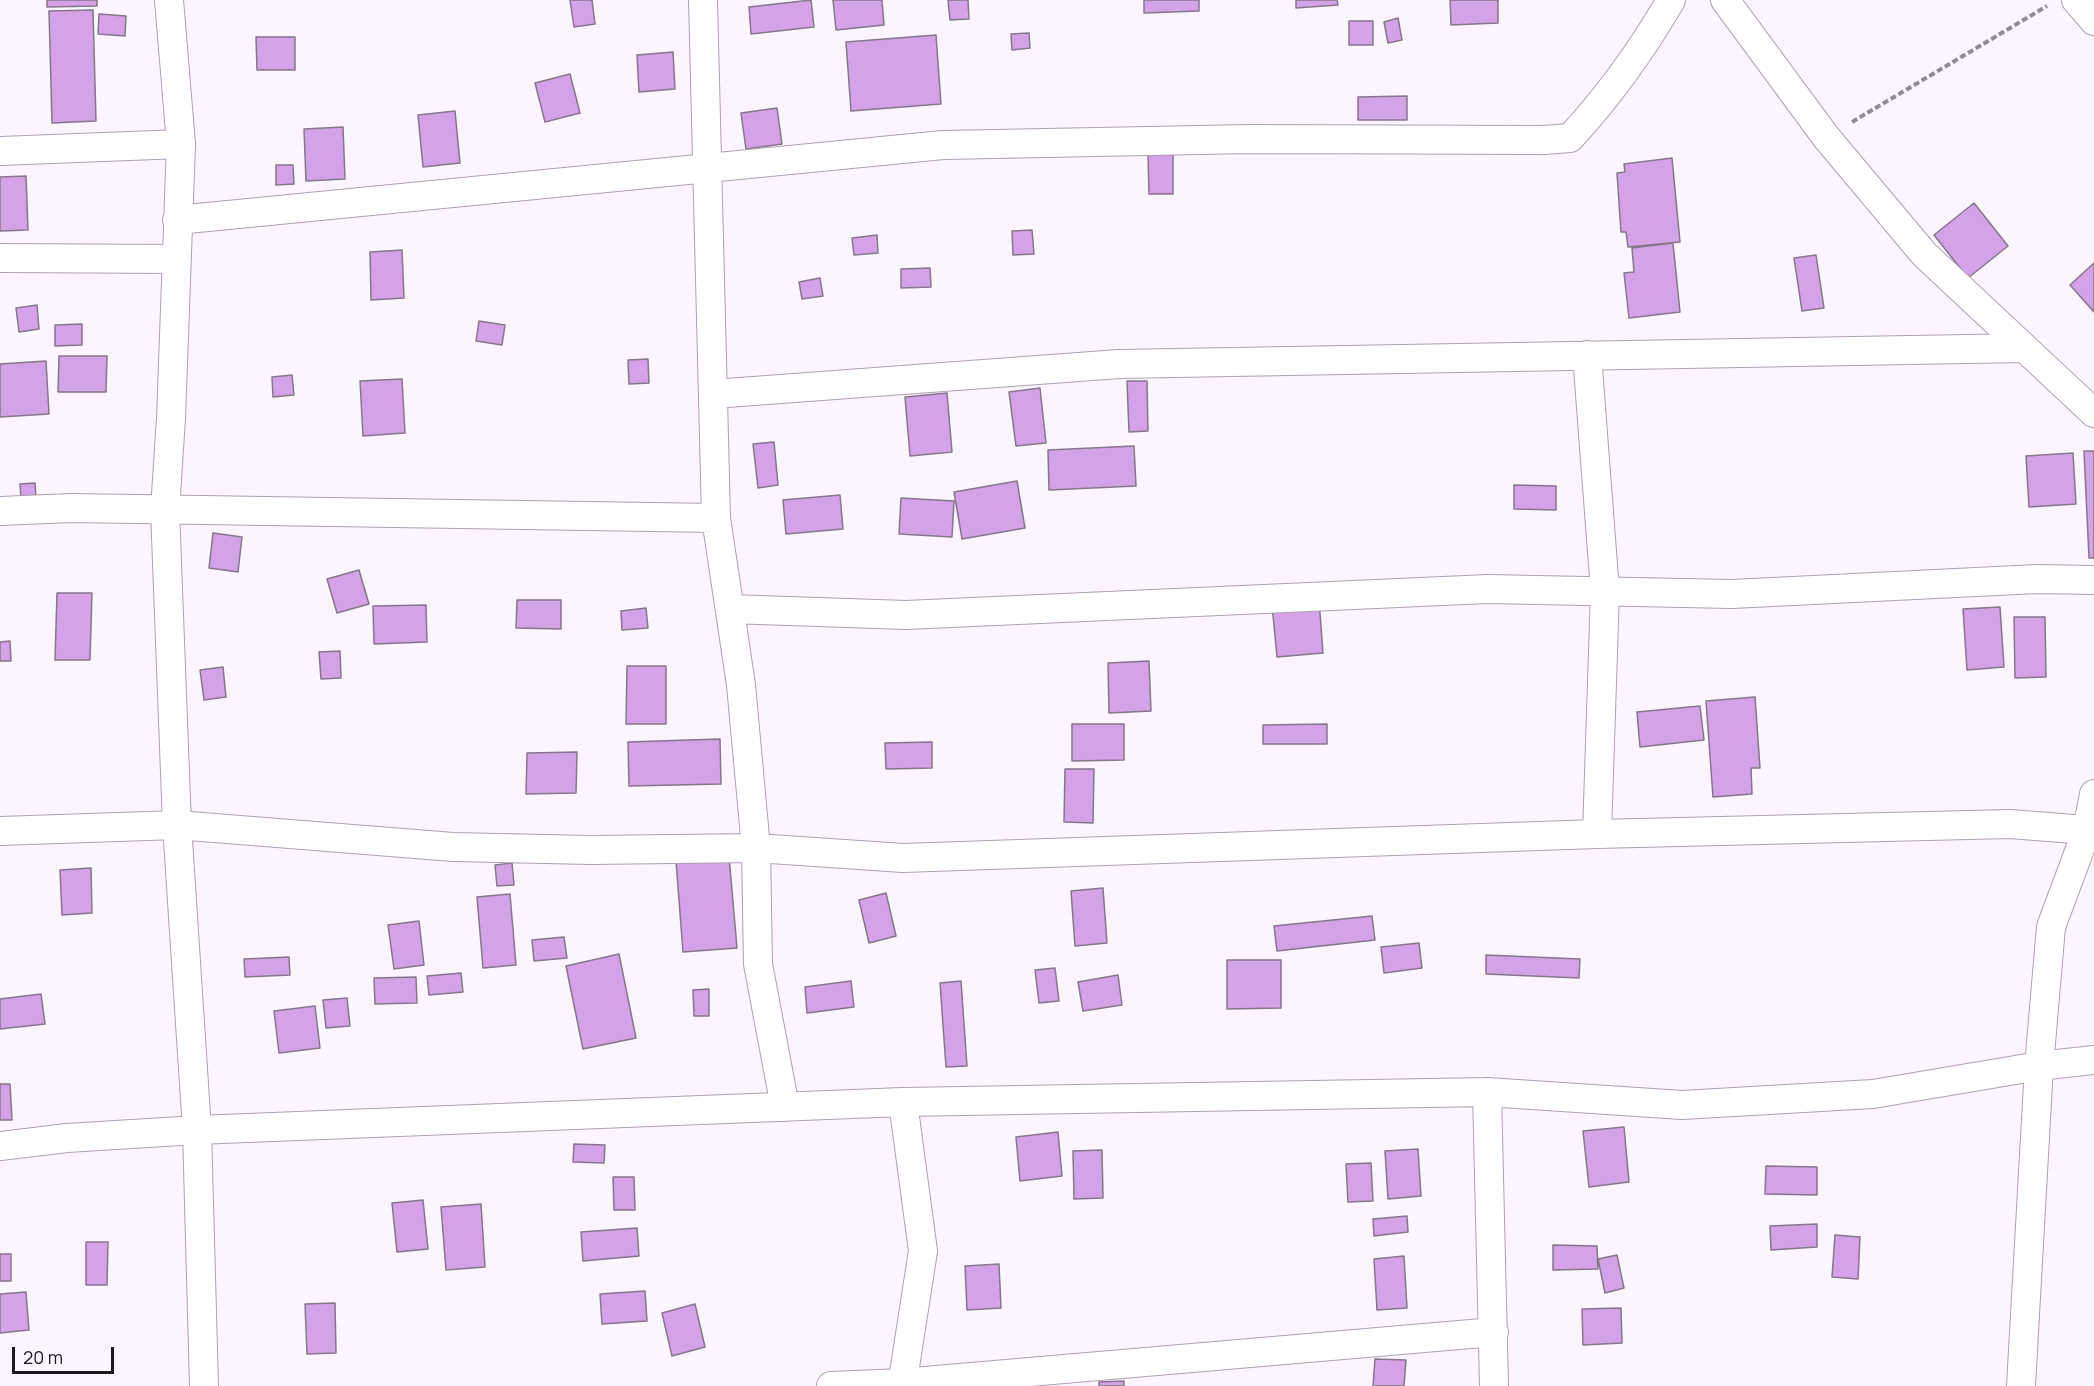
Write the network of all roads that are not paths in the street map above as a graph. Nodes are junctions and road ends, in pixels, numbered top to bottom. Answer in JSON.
{"nodes":[{"id":1,"x":170,"y":0,"type":"edge"},
{"id":2,"x":703,"y":0,"type":"edge"},
{"id":3,"x":1671,"y":0,"type":"edge"},
{"id":4,"x":1725,"y":0,"type":"edge"},
{"id":5,"x":2076,"y":0,"type":"edge"},
{"id":6,"x":2094,"y":21,"type":"edge"},
{"id":7,"x":180,"y":144,"type":"junction"},
{"id":8,"x":0,"y":151,"type":"edge"},
{"id":9,"x":708,"y":169,"type":"junction"},
{"id":10,"x":177,"y":220,"type":"junction"},
{"id":11,"x":0,"y":258,"type":"edge"},
{"id":12,"x":176,"y":259,"type":"junction"},
{"id":13,"x":2024,"y":348,"type":"junction"},
{"id":14,"x":1587,"y":356,"type":"junction"},
{"id":15,"x":712,"y":394,"type":"junction"},
{"id":16,"x":2094,"y":413,"type":"edge"},
{"id":17,"x":165,"y":510,"type":"junction"},
{"id":18,"x":0,"y":512,"type":"edge"},
{"id":19,"x":716,"y":518,"type":"junction"},
{"id":20,"x":2094,"y":580,"type":"edge"},
{"id":21,"x":1605,"y":591,"type":"junction"},
{"id":22,"x":730,"y":609,"type":"junction"},
{"id":23,"x":2094,"y":794,"type":"edge"},
{"id":24,"x":177,"y":825,"type":"junction"},
{"id":25,"x":2087,"y":830,"type":"junction"},
{"id":26,"x":0,"y":831,"type":"edge"},
{"id":27,"x":1597,"y":834,"type":"junction"},
{"id":28,"x":756,"y":848,"type":"junction"},
{"id":29,"x":2094,"y":1060,"type":"edge"},
{"id":30,"x":2039,"y":1066,"type":"junction"},
{"id":31,"x":1487,"y":1092,"type":"junction"},
{"id":32,"x":903,"y":1102,"type":"junction"},
{"id":33,"x":785,"y":1107,"type":"junction"},
{"id":34,"x":197,"y":1130,"type":"junction"},
{"id":35,"x":0,"y":1146,"type":"edge"},
{"id":36,"x":1494,"y":1332,"type":"junction"},
{"id":37,"x":902,"y":1384,"type":"edge"},
{"id":38,"x":204,"y":1386,"type":"edge"},
{"id":39,"x":831,"y":1386,"type":"edge"},
{"id":40,"x":1494,"y":1386,"type":"edge"},
{"id":41,"x":2021,"y":1386,"type":"edge"}],
"edges":[{"from":1,"to":7,"type":"street"},
{"from":2,"to":9,"type":"street"},
{"from":3,"to":9,"type":"street"},
{"from":4,"to":13,"type":"street"},
{"from":5,"to":6,"type":"street"},
{"from":7,"to":8,"type":"street"},
{"from":7,"to":10,"type":"street"},
{"from":9,"to":10,"type":"street"},
{"from":9,"to":15,"type":"street"},
{"from":10,"to":12,"type":"street"},
{"from":11,"to":12,"type":"street"},
{"from":12,"to":17,"type":"street"},
{"from":13,"to":14,"type":"street"},
{"from":13,"to":16,"type":"street"},
{"from":14,"to":15,"type":"street"},
{"from":14,"to":21,"type":"street"},
{"from":15,"to":19,"type":"street"},
{"from":17,"to":18,"type":"street"},
{"from":17,"to":19,"type":"street"},
{"from":17,"to":24,"type":"street"},
{"from":19,"to":22,"type":"street"},
{"from":20,"to":21,"type":"street"},
{"from":21,"to":22,"type":"street"},
{"from":21,"to":27,"type":"street"},
{"from":22,"to":28,"type":"street"},
{"from":23,"to":25,"type":"street"},
{"from":24,"to":26,"type":"street"},
{"from":24,"to":28,"type":"street"},
{"from":24,"to":34,"type":"street"},
{"from":25,"to":27,"type":"street"},
{"from":25,"to":30,"type":"street"},
{"from":27,"to":28,"type":"street"},
{"from":28,"to":33,"type":"street"},
{"from":29,"to":30,"type":"street"},
{"from":30,"to":31,"type":"street"},
{"from":30,"to":41,"type":"street"},
{"from":31,"to":32,"type":"street"},
{"from":31,"to":36,"type":"street"},
{"from":32,"to":33,"type":"street"},
{"from":32,"to":37,"type":"street"},
{"from":33,"to":34,"type":"street"},
{"from":34,"to":35,"type":"street"},
{"from":34,"to":38,"type":"street"},
{"from":36,"to":37,"type":"street"},
{"from":36,"to":40,"type":"street"},
{"from":37,"to":39,"type":"street"}]}
